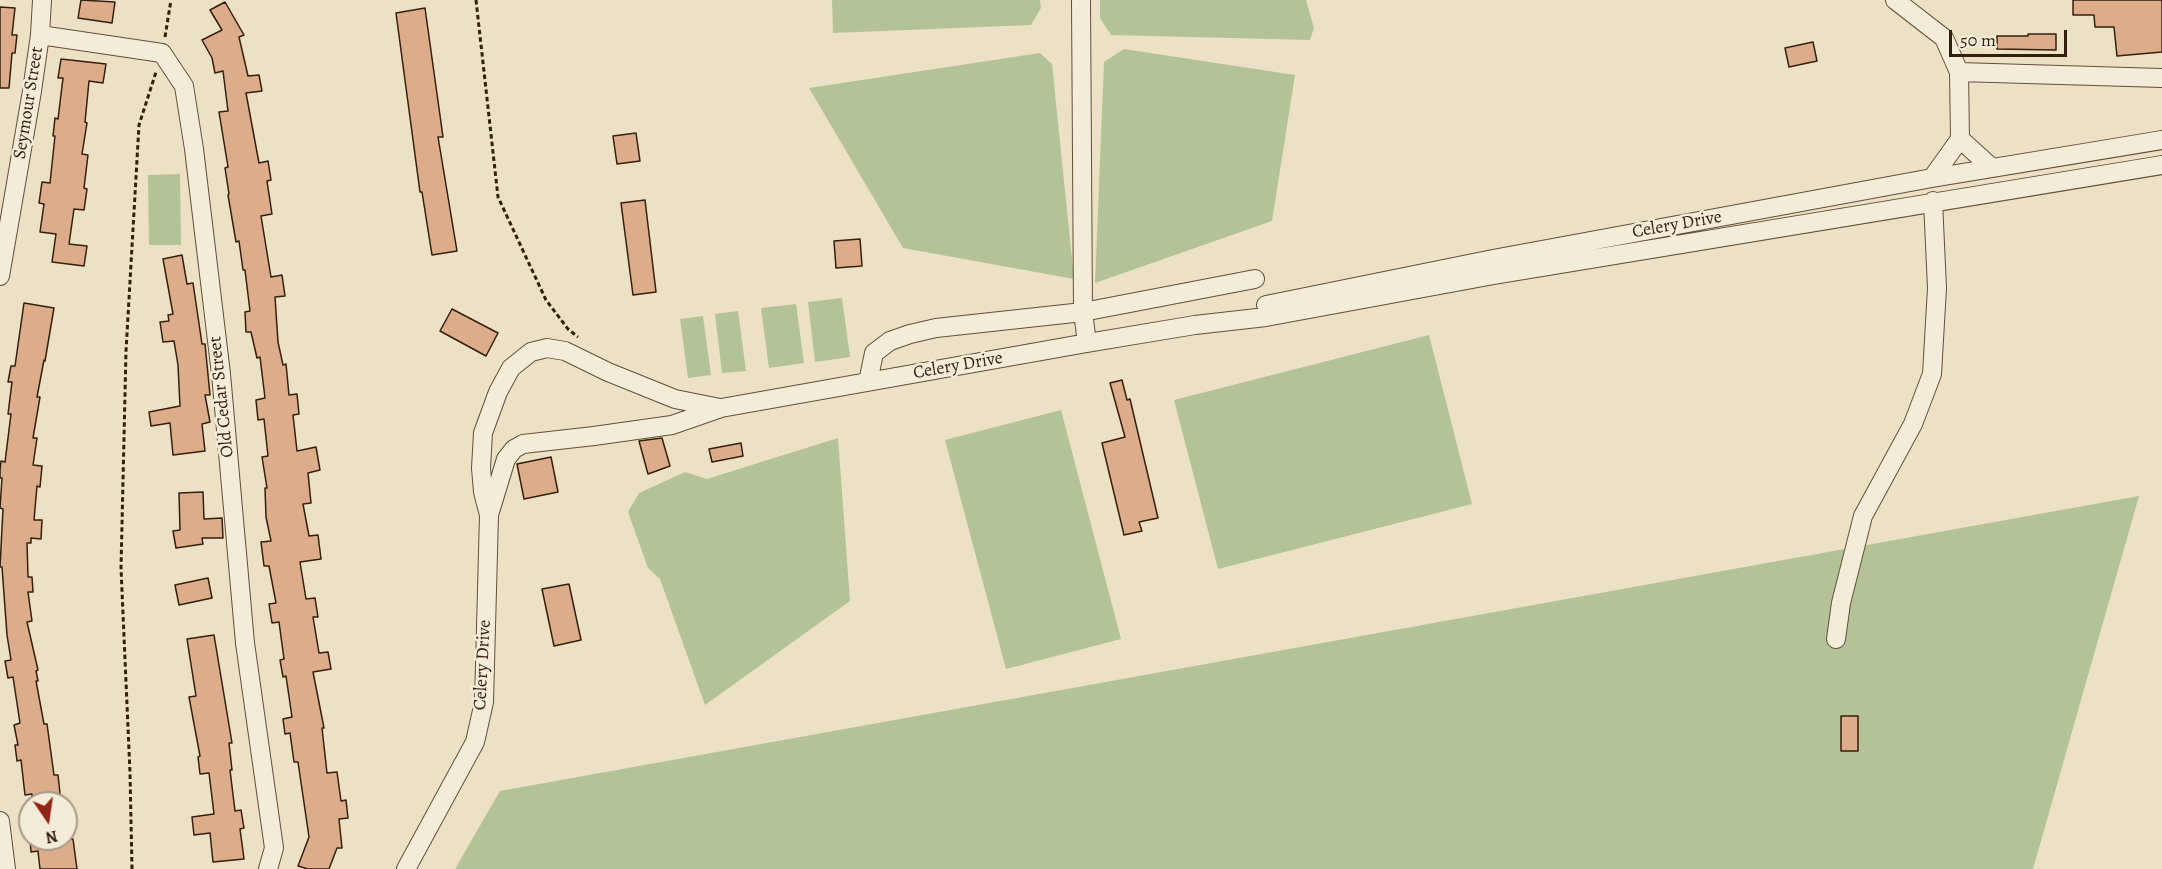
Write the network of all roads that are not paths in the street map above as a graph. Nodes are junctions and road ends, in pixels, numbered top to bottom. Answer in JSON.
{"nodes":[{"id":1,"x":42,"y":0,"type":"edge"},
{"id":2,"x":1081,"y":0,"type":"edge"},
{"id":3,"x":1895,"y":0,"type":"edge"},
{"id":4,"x":40,"y":35,"type":"junction"},
{"id":5,"x":1959,"y":72,"type":"junction"},
{"id":6,"x":2162,"y":78,"type":"edge"},
{"id":7,"x":1960,"y":139,"type":"junction"},
{"id":8,"x":2162,"y":140,"type":"edge"},
{"id":9,"x":2162,"y":165,"type":"edge"},
{"id":10,"x":1992,"y":168,"type":"junction"},
{"id":11,"x":1932,"y":178,"type":"junction"},
{"id":12,"x":8,"y":186,"type":"edge"},
{"id":13,"x":1933,"y":201,"type":"junction"},
{"id":14,"x":0,"y":276,"type":"edge"},
{"id":15,"x":1255,"y":279,"type":"dead end"},
{"id":16,"x":1083,"y":312,"type":"junction"},
{"id":17,"x":1195,"y":325,"type":"junction"},
{"id":18,"x":1087,"y":343,"type":"junction"},
{"id":19,"x":868,"y":382,"type":"junction"},
{"id":20,"x":722,"y":408,"type":"junction"},
{"id":21,"x":489,"y":515,"type":"junction"},
{"id":22,"x":1836,"y":639,"type":"dead end"},
{"id":23,"x":0,"y":820,"type":"edge"},
{"id":24,"x":6,"y":869,"type":"edge"},
{"id":25,"x":268,"y":869,"type":"edge"},
{"id":26,"x":406,"y":869,"type":"edge"}],
"edges":[{"from":1,"to":4,"type":"street","name":"Seymour Street"},
{"from":2,"to":16,"type":"street"},
{"from":3,"to":5,"type":"street"},
{"from":4,"to":12,"type":"street","name":"Seymour Street"},
{"from":4,"to":25,"type":"street","name":"Old Cedar Street"},
{"from":5,"to":6,"type":"street"},
{"from":5,"to":7,"type":"street"},
{"from":7,"to":10,"type":"street"},
{"from":7,"to":11,"type":"street"},
{"from":8,"to":10,"type":"street","name":"Celery Drive"},
{"from":9,"to":13,"type":"street","name":"Celery Drive"},
{"from":10,"to":11,"type":"street","name":"Celery Drive"},
{"from":11,"to":17,"type":"street","name":"Celery Drive"},
{"from":12,"to":14,"type":"street","name":"Seymour Street"},
{"from":13,"to":17,"type":"street","name":"Celery Drive"},
{"from":13,"to":22,"type":"street"},
{"from":15,"to":16,"type":"street"},
{"from":16,"to":18,"type":"street"},
{"from":16,"to":19,"type":"street"},
{"from":17,"to":18,"type":"street","name":"Celery Drive"},
{"from":18,"to":19,"type":"street","name":"Celery Drive"},
{"from":19,"to":20,"type":"street","name":"Celery Drive"},
{"from":20,"to":21,"type":"street","name":"Celery Drive"},
{"from":20,"to":21,"type":"street","name":"Celery Drive"},
{"from":21,"to":26,"type":"street","name":"Celery Drive"},
{"from":23,"to":24,"type":"street"}]}
